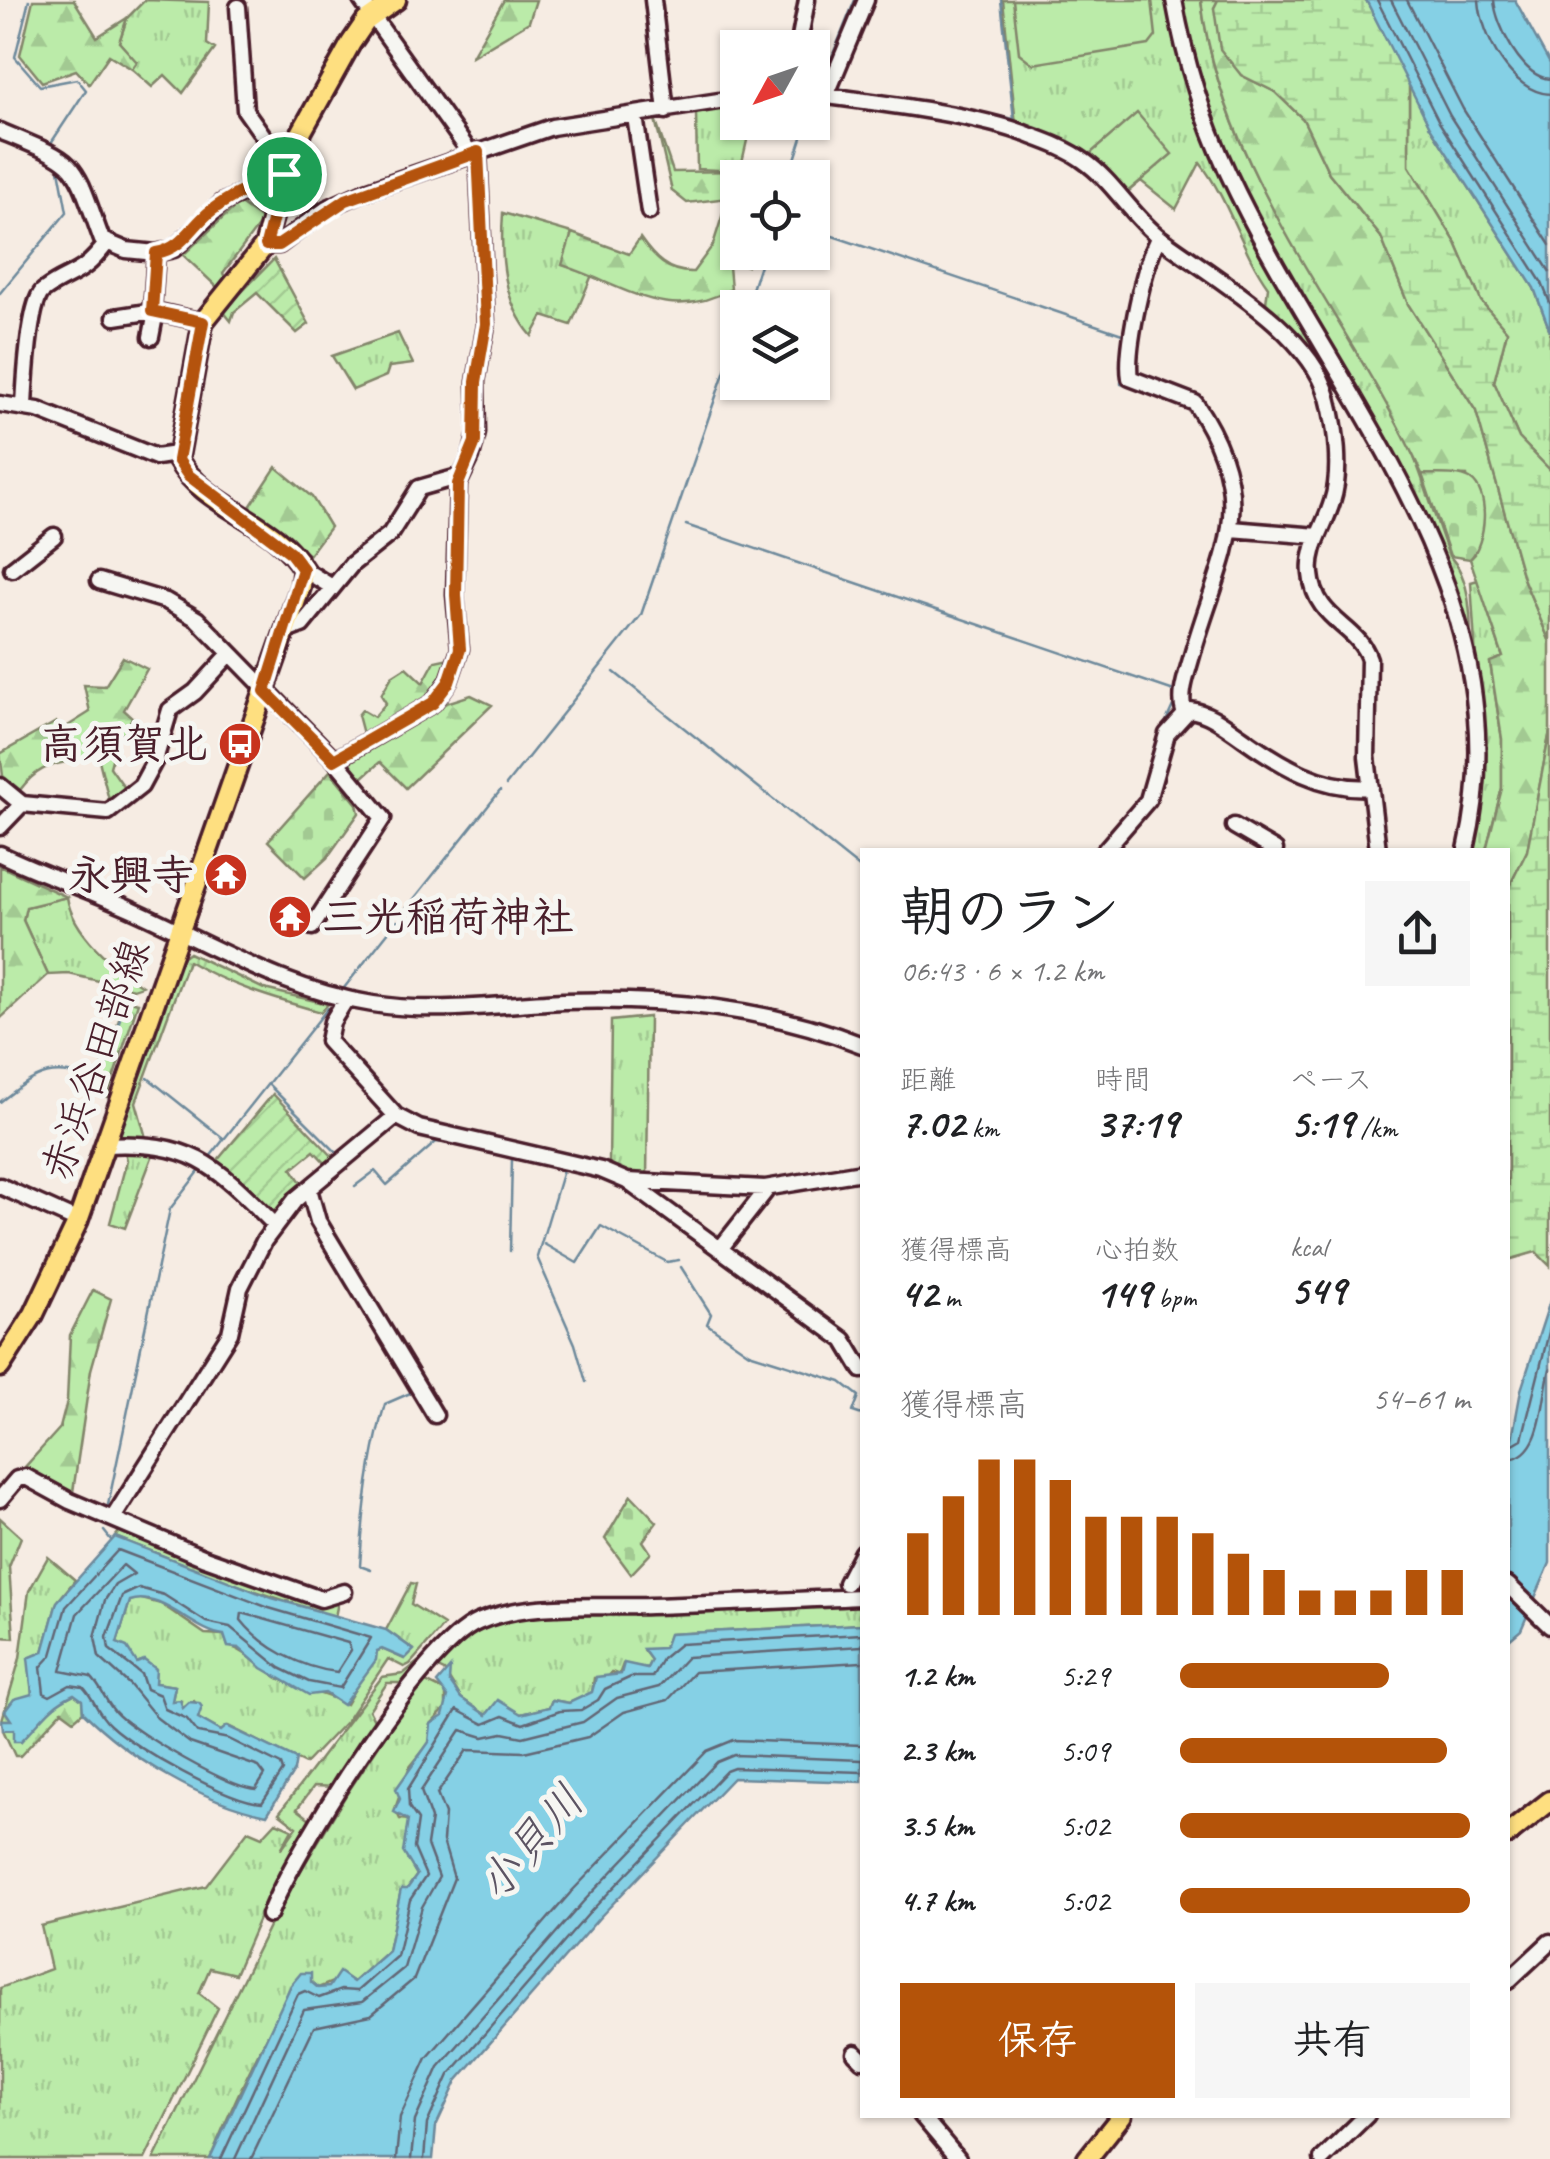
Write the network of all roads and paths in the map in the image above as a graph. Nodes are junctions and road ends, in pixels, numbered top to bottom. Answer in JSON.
{"nodes":[{"id":1,"x":396,"y":0,"type":"edge"},
{"id":2,"x":653,"y":0,"type":"edge"},
{"id":3,"x":807,"y":0,"type":"edge"},
{"id":4,"x":866,"y":0,"type":"edge"},
{"id":5,"x":1174,"y":0,"type":"edge"},
{"id":6,"x":238,"y":8,"type":"dead end"},
{"id":7,"x":366,"y":8,"type":"edge"},
{"id":8,"x":801,"y":30,"type":"edge"},
{"id":9,"x":830,"y":73,"type":"edge"},
{"id":10,"x":830,"y":97,"type":"edge"},
{"id":11,"x":720,"y":101,"type":"edge"},
{"id":12,"x":666,"y":111,"type":"junction"},
{"id":13,"x":636,"y":116,"type":"junction"},
{"id":14,"x":0,"y":132,"type":"edge"},
{"id":15,"x":474,"y":153,"type":"junction"},
{"id":16,"x":285,"y":171,"type":"junction"},
{"id":17,"x":246,"y":191,"type":"junction"},
{"id":18,"x":649,"y":212,"type":"dead end"},
{"id":19,"x":273,"y":215,"type":"junction"},
{"id":20,"x":1159,"y":237,"type":"junction"},
{"id":21,"x":106,"y":244,"type":"junction"},
{"id":22,"x":266,"y":245,"type":"junction"},
{"id":23,"x":156,"y":253,"type":"junction"},
{"id":24,"x":154,"y":311,"type":"junction"},
{"id":25,"x":114,"y":318,"type":"dead end"},
{"id":26,"x":203,"y":322,"type":"junction"},
{"id":27,"x":151,"y":337,"type":"dead end"},
{"id":28,"x":0,"y":404,"type":"edge"},
{"id":29,"x":24,"y":406,"type":"junction"},
{"id":30,"x":176,"y":454,"type":"junction"},
{"id":31,"x":460,"y":476,"type":"junction"},
{"id":32,"x":1232,"y":529,"type":"junction"},
{"id":33,"x":54,"y":536,"type":"dead end"},
{"id":34,"x":1318,"y":536,"type":"junction"},
{"id":35,"x":12,"y":569,"type":"dead end"},
{"id":36,"x":303,"y":569,"type":"junction"},
{"id":37,"x":98,"y":581,"type":"dead end"},
{"id":38,"x":332,"y":588,"type":"junction"},
{"id":39,"x":286,"y":631,"type":"junction"},
{"id":40,"x":229,"y":655,"type":"junction"},
{"id":41,"x":265,"y":691,"type":"junction"},
{"id":42,"x":1184,"y":712,"type":"junction"},
{"id":43,"x":334,"y":760,"type":"junction"},
{"id":44,"x":0,"y":786,"type":"edge"},
{"id":45,"x":1372,"y":786,"type":"junction"},
{"id":46,"x":22,"y":804,"type":"junction"},
{"id":47,"x":1234,"y":826,"type":"dead end"},
{"id":48,"x":0,"y":827,"type":"edge"},
{"id":49,"x":1107,"y":848,"type":"edge"},
{"id":50,"x":1272,"y":848,"type":"edge"},
{"id":51,"x":1378,"y":848,"type":"edge"},
{"id":52,"x":1466,"y":848,"type":"edge"},
{"id":53,"x":0,"y":854,"type":"edge"},
{"id":54,"x":312,"y":927,"type":"dead end"},
{"id":55,"x":177,"y":932,"type":"junction"},
{"id":56,"x":346,"y":999,"type":"junction"},
{"id":57,"x":860,"y":1044,"type":"edge"},
{"id":58,"x":396,"y":1116,"type":"junction"},
{"id":59,"x":103,"y":1144,"type":"junction"},
{"id":60,"x":860,"y":1172,"type":"edge"},
{"id":61,"x":626,"y":1181,"type":"junction"},
{"id":62,"x":0,"y":1186,"type":"edge"},
{"id":63,"x":768,"y":1188,"type":"junction"},
{"id":64,"x":309,"y":1189,"type":"junction"},
{"id":65,"x":78,"y":1221,"type":"junction"},
{"id":66,"x":276,"y":1225,"type":"junction"},
{"id":67,"x":720,"y":1249,"type":"junction"},
{"id":68,"x":858,"y":1350,"type":"edge"},
{"id":69,"x":0,"y":1367,"type":"edge"},
{"id":70,"x":435,"y":1415,"type":"dead end"},
{"id":71,"x":0,"y":1498,"type":"edge"},
{"id":72,"x":112,"y":1518,"type":"junction"},
{"id":73,"x":860,"y":1556,"type":"edge"},
{"id":74,"x":846,"y":1582,"type":"dead end"},
{"id":75,"x":1510,"y":1588,"type":"edge"},
{"id":76,"x":344,"y":1592,"type":"dead end"},
{"id":77,"x":860,"y":1597,"type":"edge"},
{"id":78,"x":1548,"y":1624,"type":"edge"},
{"id":79,"x":1550,"y":1802,"type":"edge"},
{"id":80,"x":1510,"y":1832,"type":"edge"},
{"id":81,"x":268,"y":1915,"type":"dead end"},
{"id":82,"x":1550,"y":1942,"type":"edge"},
{"id":83,"x":1510,"y":1979,"type":"edge"},
{"id":84,"x":924,"y":2118,"type":"edge"},
{"id":85,"x":1120,"y":2118,"type":"edge"},
{"id":86,"x":1364,"y":2118,"type":"edge"},
{"id":87,"x":958,"y":2159,"type":"edge"},
{"id":88,"x":1087,"y":2159,"type":"edge"},
{"id":89,"x":1322,"y":2159,"type":"edge"}],
"edges":[{"from":1,"to":7,"type":"main road"},
{"from":2,"to":12,"type":"street"},
{"from":3,"to":8,"type":"street"},
{"from":4,"to":9,"type":"street"},
{"from":5,"to":52,"type":"street"},
{"from":6,"to":16,"type":"street"},
{"from":7,"to":15,"type":"street"},
{"from":7,"to":16,"type":"main road"},
{"from":10,"to":20,"type":"street"},
{"from":11,"to":12,"type":"street"},
{"from":12,"to":13,"type":"street"},
{"from":13,"to":15,"type":"street"},
{"from":13,"to":18,"type":"street"},
{"from":14,"to":21,"type":"street"},
{"from":15,"to":22,"type":"street"},
{"from":15,"to":31,"type":"street"},
{"from":16,"to":17,"type":"street"},
{"from":16,"to":19,"type":"main road"},
{"from":17,"to":19,"type":"street"},
{"from":17,"to":23,"type":"street"},
{"from":19,"to":22,"type":"main road"},
{"from":20,"to":32,"type":"street"},
{"from":20,"to":34,"type":"street"},
{"from":21,"to":23,"type":"street"},
{"from":21,"to":29,"type":"street"},
{"from":22,"to":26,"type":"main road"},
{"from":23,"to":24,"type":"street"},
{"from":24,"to":25,"type":"street"},
{"from":24,"to":26,"type":"street"},
{"from":24,"to":27,"type":"street"},
{"from":26,"to":30,"type":"main road"},
{"from":28,"to":29,"type":"street"},
{"from":29,"to":30,"type":"street"},
{"from":30,"to":36,"type":"main road"},
{"from":31,"to":38,"type":"street"},
{"from":31,"to":43,"type":"street"},
{"from":32,"to":34,"type":"street"},
{"from":32,"to":42,"type":"street"},
{"from":33,"to":35,"type":"street"},
{"from":34,"to":45,"type":"street"},
{"from":36,"to":38,"type":"street"},
{"from":36,"to":39,"type":"main road","name":"赤浜谷田部線"},
{"from":37,"to":40,"type":"street"},
{"from":38,"to":39,"type":"street"},
{"from":39,"to":41,"type":"main road","name":"赤浜谷田部線"},
{"from":40,"to":41,"type":"street"},
{"from":40,"to":46,"type":"street"},
{"from":41,"to":43,"type":"street"},
{"from":41,"to":55,"type":"main road","name":"赤浜谷田部線"},
{"from":42,"to":45,"type":"street"},
{"from":42,"to":49,"type":"street"},
{"from":43,"to":54,"type":"street"},
{"from":44,"to":46,"type":"street"},
{"from":45,"to":51,"type":"street"},
{"from":46,"to":48,"type":"street"},
{"from":47,"to":50,"type":"street"},
{"from":53,"to":55,"type":"street"},
{"from":55,"to":56,"type":"street"},
{"from":55,"to":59,"type":"main road","name":"赤浜谷田部線"},
{"from":56,"to":57,"type":"street"},
{"from":56,"to":58,"type":"street"},
{"from":58,"to":61,"type":"street"},
{"from":58,"to":64,"type":"street"},
{"from":59,"to":65,"type":"main road","name":"赤浜谷田部線"},
{"from":59,"to":66,"type":"street"},
{"from":60,"to":63,"type":"street"},
{"from":61,"to":63,"type":"street"},
{"from":61,"to":67,"type":"street"},
{"from":62,"to":65,"type":"street"},
{"from":63,"to":67,"type":"street"},
{"from":64,"to":66,"type":"street"},
{"from":64,"to":70,"type":"street"},
{"from":65,"to":69,"type":"main road","name":"赤浜谷田部線"},
{"from":66,"to":72,"type":"street"},
{"from":67,"to":68,"type":"street"},
{"from":71,"to":72,"type":"street"},
{"from":72,"to":76,"type":"street"},
{"from":73,"to":74,"type":"street"},
{"from":75,"to":78,"type":"street"},
{"from":77,"to":81,"type":"street"},
{"from":79,"to":80,"type":"main road"},
{"from":82,"to":83,"type":"street"},
{"from":84,"to":87,"type":"street"},
{"from":85,"to":88,"type":"main road"},
{"from":86,"to":89,"type":"street"}]}
